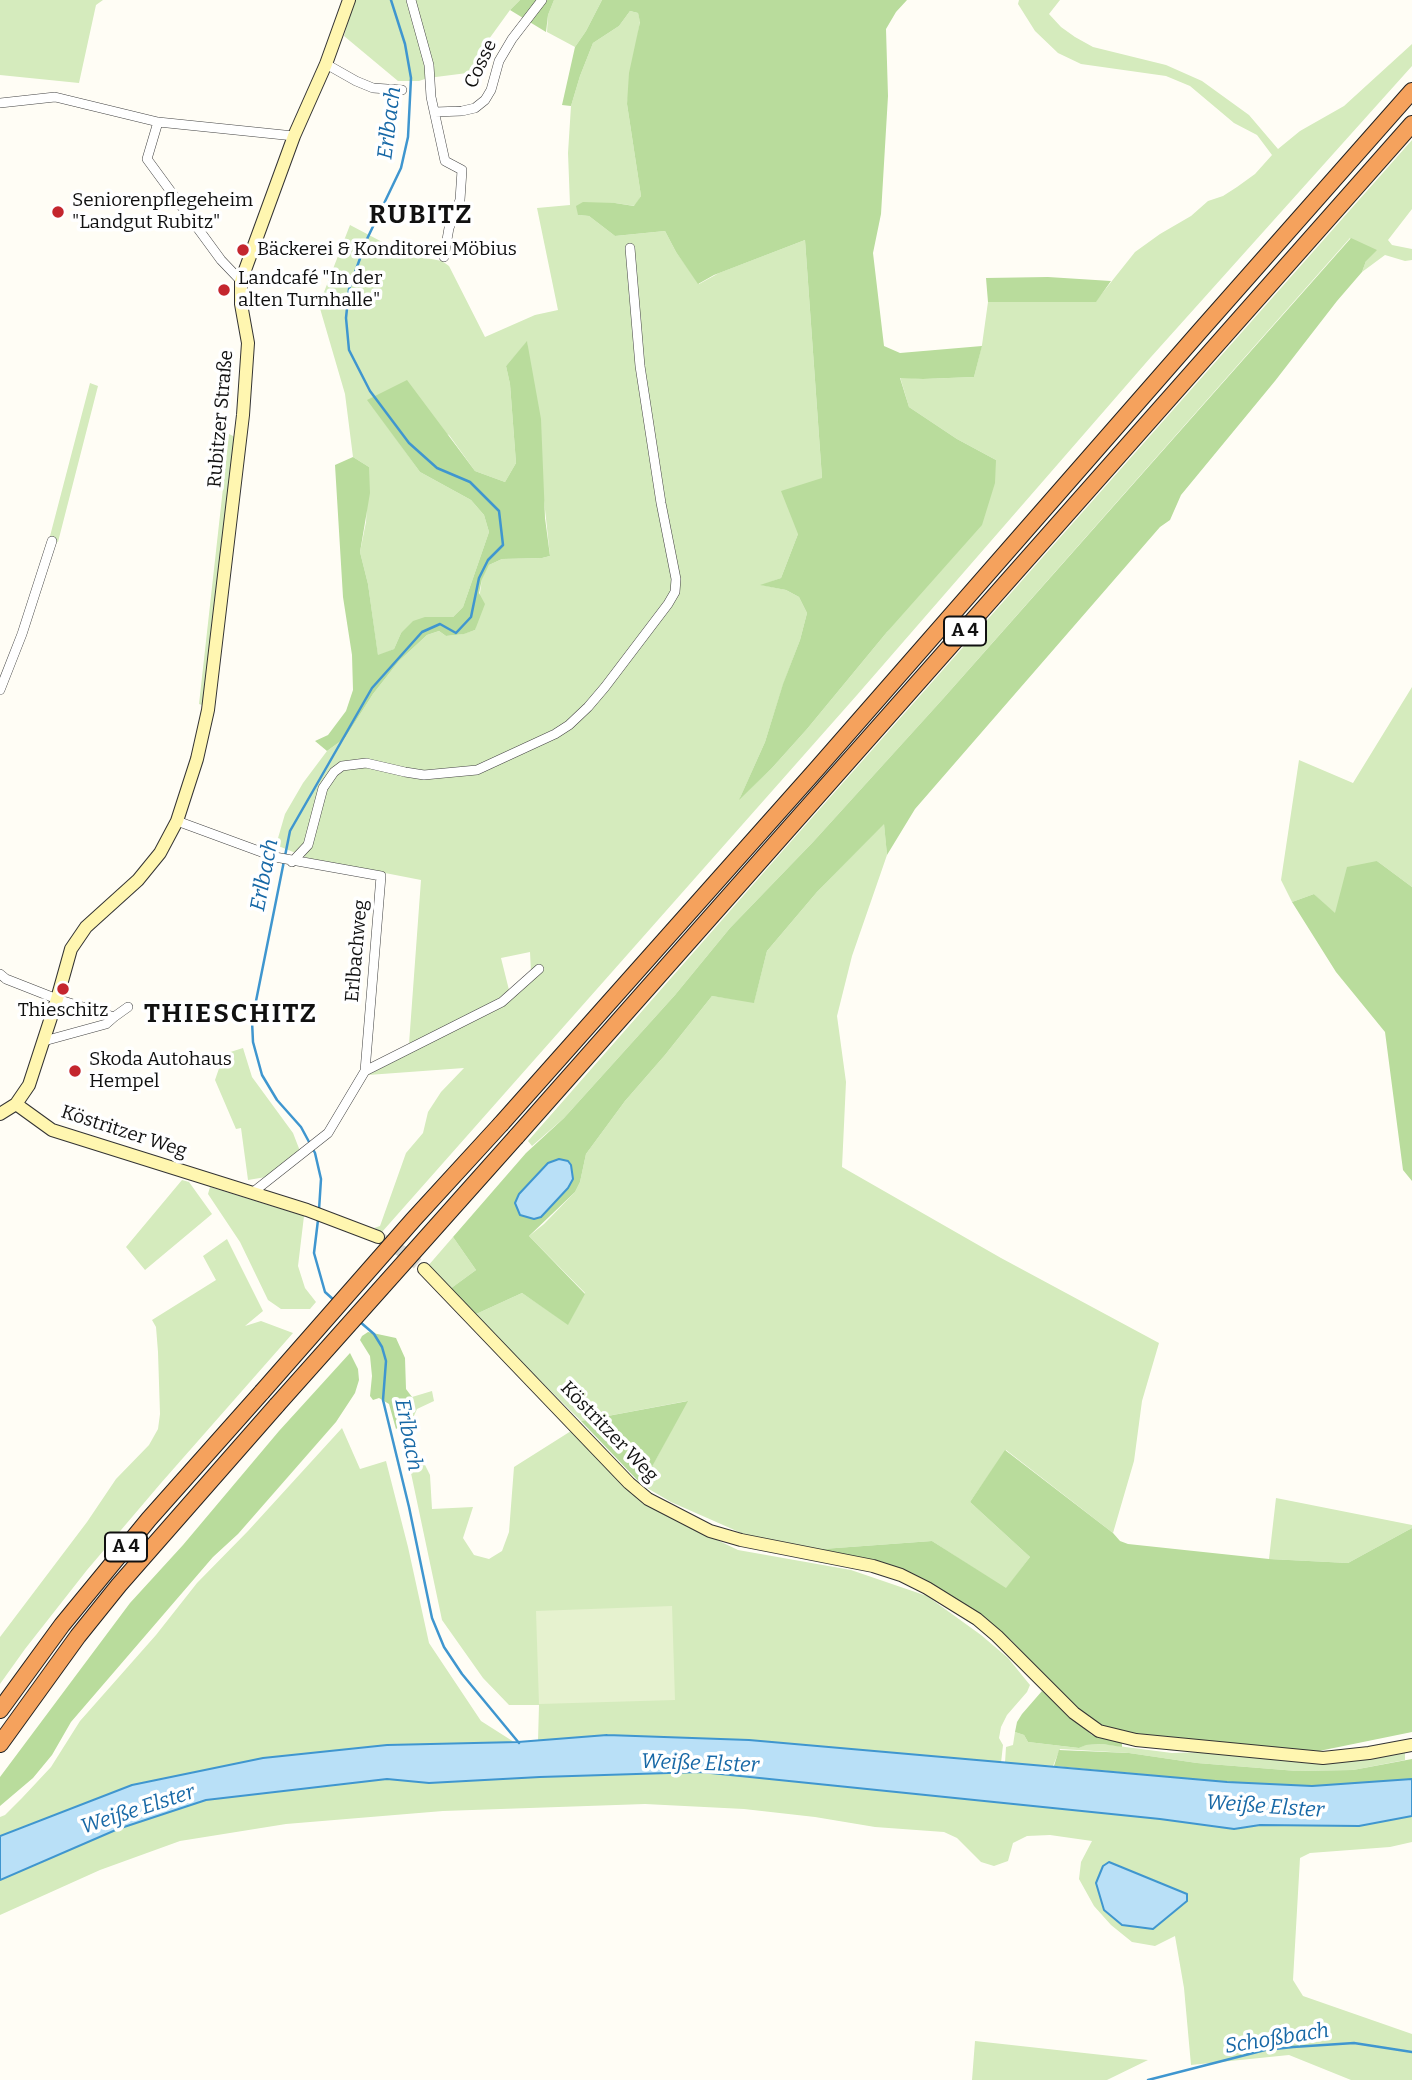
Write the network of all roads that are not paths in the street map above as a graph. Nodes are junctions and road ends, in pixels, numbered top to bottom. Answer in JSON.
{"nodes":[{"id":1,"x":349,"y":0,"type":"edge"},
{"id":2,"x":411,"y":0,"type":"edge"},
{"id":3,"x":542,"y":0,"type":"edge"},
{"id":4,"x":326,"y":64,"type":"junction"},
{"id":5,"x":402,"y":90,"type":"dead end"},
{"id":6,"x":1412,"y":92,"type":"edge"},
{"id":7,"x":0,"y":103,"type":"edge"},
{"id":8,"x":435,"y":112,"type":"junction"},
{"id":9,"x":158,"y":122,"type":"junction"},
{"id":10,"x":1412,"y":124,"type":"edge"},
{"id":11,"x":295,"y":136,"type":"junction"},
{"id":12,"x":630,"y":248,"type":"dead end"},
{"id":13,"x":444,"y":257,"type":"dead end"},
{"id":14,"x":241,"y":281,"type":"junction"},
{"id":15,"x":52,"y":541,"type":"dead end"},
{"id":16,"x":0,"y":691,"type":"edge"},
{"id":17,"x":177,"y":821,"type":"junction"},
{"id":18,"x":290,"y":861,"type":"junction"},
{"id":19,"x":540,"y":969,"type":"dead end"},
{"id":20,"x":0,"y":974,"type":"edge"},
{"id":21,"x":57,"y":999,"type":"junction"},
{"id":22,"x":128,"y":1007,"type":"dead end"},
{"id":23,"x":114,"y":1017,"type":"junction"},
{"id":24,"x":44,"y":1041,"type":"junction"},
{"id":25,"x":365,"y":1071,"type":"junction"},
{"id":26,"x":16,"y":1104,"type":"junction"},
{"id":27,"x":1,"y":1112,"type":"edge"},
{"id":28,"x":252,"y":1193,"type":"junction"},
{"id":29,"x":378,"y":1237,"type":"tunnel mouth"},
{"id":30,"x":424,"y":1269,"type":"tunnel mouth"},
{"id":31,"x":0,"y":1710,"type":"edge"},
{"id":32,"x":0,"y":1744,"type":"edge"},
{"id":33,"x":1412,"y":1745,"type":"edge"}],
"edges":[{"from":1,"to":4,"type":"main road"},
{"from":2,"to":8,"type":"street"},
{"from":3,"to":8,"type":"street","name":"Cosse"},
{"from":4,"to":5,"type":"street"},
{"from":4,"to":11,"type":"main road"},
{"from":6,"to":31,"type":"highway","number":"A 4","bridge":true},
{"from":7,"to":9,"type":"street"},
{"from":8,"to":13,"type":"street"},
{"from":9,"to":11,"type":"street"},
{"from":9,"to":14,"type":"street"},
{"from":10,"to":32,"type":"highway","number":"A 4","bridge":true},
{"from":11,"to":14,"type":"main road"},
{"from":12,"to":18,"type":"street"},
{"from":14,"to":17,"type":"main road","name":"Rubitzer Straße"},
{"from":15,"to":16,"type":"street"},
{"from":17,"to":18,"type":"street","name":"Erlbachweg"},
{"from":17,"to":21,"type":"main road","name":"Rubitzer Straße"},
{"from":18,"to":25,"type":"street","name":"Erlbachweg"},
{"from":19,"to":25,"type":"street"},
{"from":20,"to":21,"type":"street"},
{"from":21,"to":23,"type":"street"},
{"from":21,"to":24,"type":"main road","name":"Rubitzer Straße"},
{"from":22,"to":23,"type":"street"},
{"from":23,"to":24,"type":"street"},
{"from":24,"to":26,"type":"main road","name":"Rubitzer Straße"},
{"from":25,"to":28,"type":"street"},
{"from":26,"to":27,"type":"main road"},
{"from":26,"to":28,"type":"main road","name":"Köstritzer Weg"},
{"from":28,"to":29,"type":"main road","name":"Köstritzer Weg"},
{"from":30,"to":33,"type":"main road","name":"Köstritzer Weg"}]}
